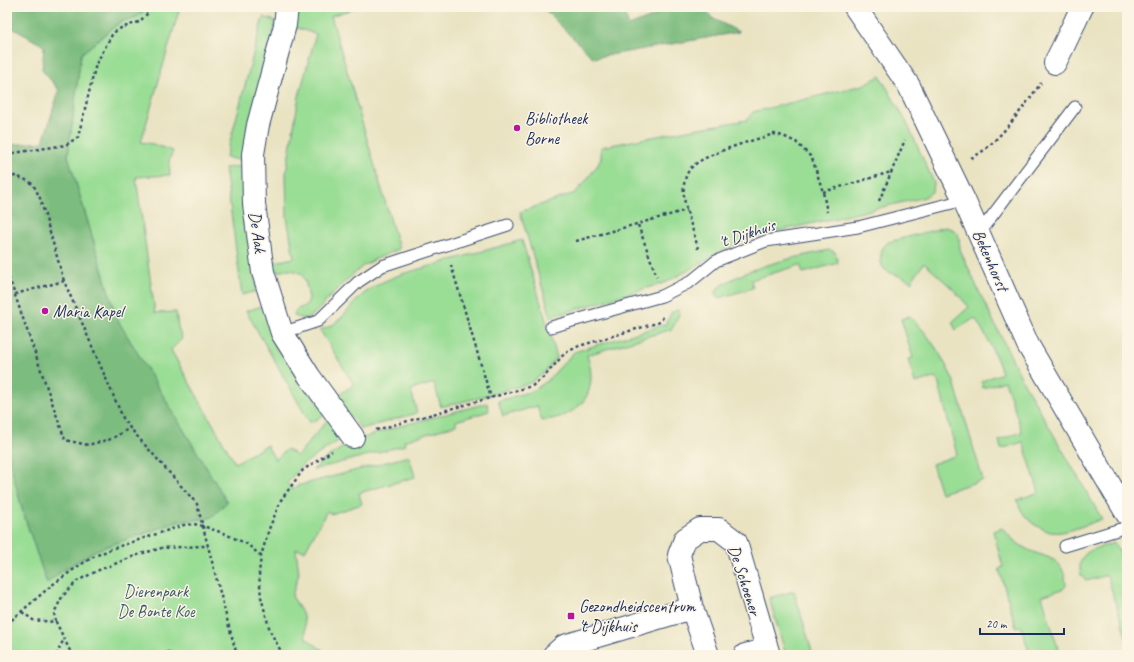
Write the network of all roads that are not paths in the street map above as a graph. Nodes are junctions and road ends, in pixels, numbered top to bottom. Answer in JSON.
{"nodes":[{"id":1,"x":287,"y":7,"type":"edge"},
{"id":2,"x":855,"y":7,"type":"edge"},
{"id":3,"x":1082,"y":7,"type":"edge"},
{"id":4,"x":1055,"y":63,"type":"road end"},
{"id":5,"x":1075,"y":107,"type":"dead end"},
{"id":6,"x":964,"y":200,"type":"junction"},
{"id":7,"x":508,"y":225,"type":"dead end"},
{"id":8,"x":979,"y":233,"type":"junction"},
{"id":9,"x":551,"y":326,"type":"dead end"},
{"id":10,"x":282,"y":333,"type":"junction"},
{"id":11,"x":354,"y":437,"type":"road end"},
{"id":12,"x":1127,"y":514,"type":"edge"},
{"id":13,"x":1127,"y":527,"type":"edge"},
{"id":14,"x":1065,"y":546,"type":"dead end"},
{"id":15,"x":692,"y":608,"type":"junction"},
{"id":16,"x":768,"y":652,"type":"edge"},
{"id":17,"x":554,"y":655,"type":"edge"},
{"id":18,"x":708,"y":655,"type":"edge"},
{"id":19,"x":745,"y":655,"type":"edge"}],
"edges":[{"from":1,"to":10,"type":"street","name":"De Aak"},
{"from":2,"to":6,"type":"street","name":"Bekenhorst"},
{"from":3,"to":4,"type":"street"},
{"from":5,"to":8,"type":"lane"},
{"from":6,"to":8,"type":"street","name":"Bekenhorst"},
{"from":6,"to":9,"type":"lane","name":"'t Dijkhuis"},
{"from":7,"to":10,"type":"lane"},
{"from":8,"to":12,"type":"street","name":"Bekenhorst"},
{"from":10,"to":11,"type":"street","name":"De Aak"},
{"from":13,"to":14,"type":"lane"},
{"from":15,"to":16,"type":"street","name":"De Schoener"},
{"from":15,"to":17,"type":"street"},
{"from":15,"to":18,"type":"street","name":"De Schoener"},
{"from":16,"to":19,"type":"street","name":"De Schoener"}]}
